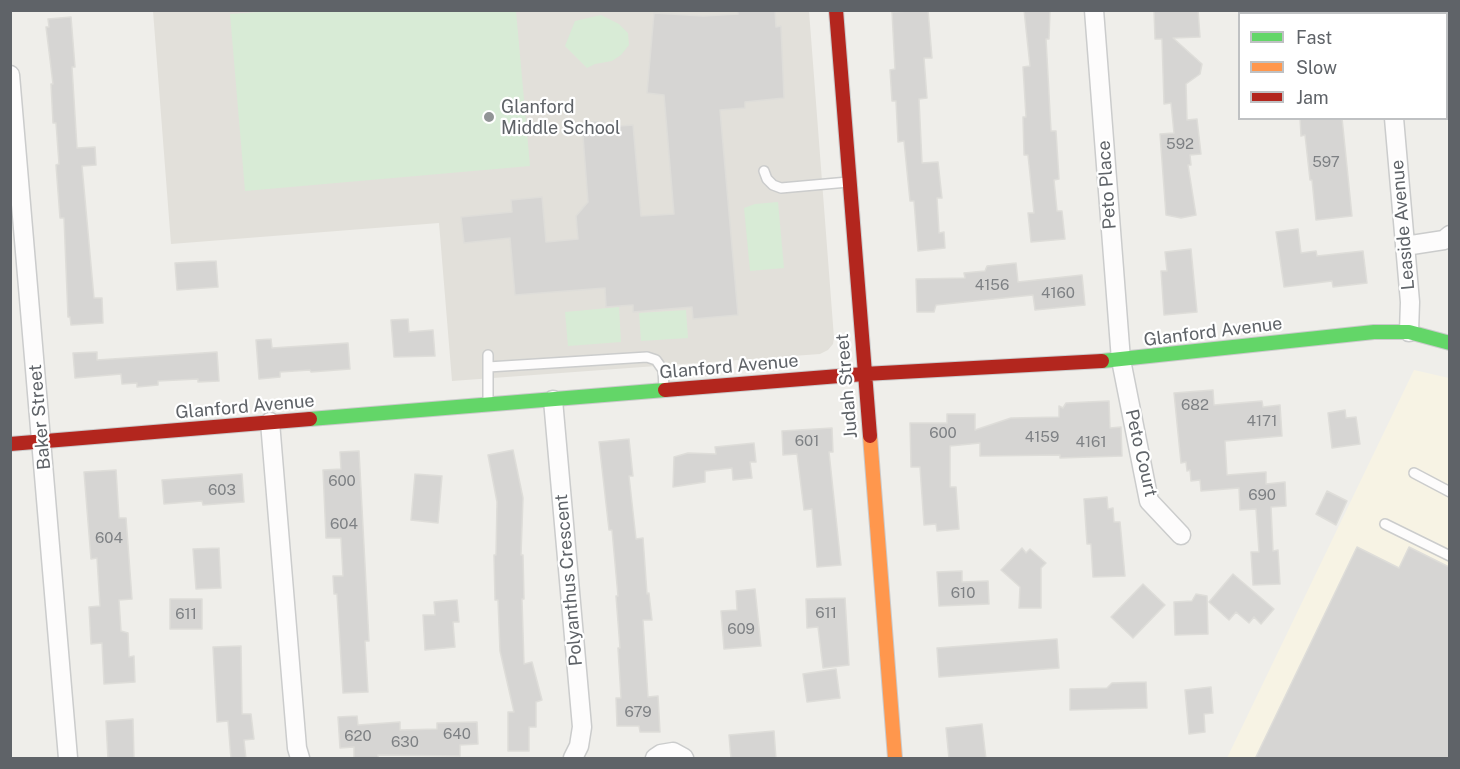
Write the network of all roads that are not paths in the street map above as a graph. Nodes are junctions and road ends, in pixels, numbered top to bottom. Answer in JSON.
{"nodes":[{"id":1,"x":836,"y":10,"type":"edge"},
{"id":2,"x":1094,"y":10,"type":"edge"},
{"id":3,"x":10,"y":75,"type":"edge"},
{"id":4,"x":1394,"y":120,"type":"edge"},
{"id":5,"x":764,"y":171,"type":"dead end"},
{"id":6,"x":849,"y":182,"type":"junction"},
{"id":7,"x":1449,"y":235,"type":"edge"},
{"id":8,"x":1405,"y":246,"type":"junction"},
{"id":9,"x":1409,"y":332,"type":"junction"},
{"id":10,"x":1449,"y":343,"type":"edge"},
{"id":11,"x":489,"y":355,"type":"dead end"},
{"id":12,"x":1121,"y":360,"type":"junction"},
{"id":13,"x":489,"y":367,"type":"junction"},
{"id":14,"x":864,"y":374,"type":"junction"},
{"id":15,"x":665,"y":390,"type":"junction"},
{"id":16,"x":553,"y":400,"type":"junction"},
{"id":17,"x":488,"y":405,"type":"junction"},
{"id":18,"x":270,"y":422,"type":"junction"},
{"id":19,"x":42,"y":441,"type":"junction"},
{"id":20,"x":10,"y":444,"type":"edge"},
{"id":21,"x":1414,"y":472,"type":"dead end"},
{"id":22,"x":1449,"y":492,"type":"edge"},
{"id":23,"x":1385,"y":524,"type":"dead end"},
{"id":24,"x":1181,"y":535,"type":"dead end"},
{"id":25,"x":1449,"y":556,"type":"edge"},
{"id":26,"x":68,"y":759,"type":"edge"},
{"id":27,"x":300,"y":759,"type":"edge"},
{"id":28,"x":573,"y":759,"type":"edge"},
{"id":29,"x":655,"y":759,"type":"edge"},
{"id":30,"x":684,"y":759,"type":"edge"},
{"id":31,"x":895,"y":759,"type":"edge"}],
"edges":[{"from":1,"to":6,"type":"main road","name":"Judah Street"},
{"from":2,"to":12,"type":"street","name":"Peto Place"},
{"from":3,"to":19,"type":"street","name":"Baker Street"},
{"from":4,"to":8,"type":"street","name":"Leaside Avenue"},
{"from":5,"to":6,"type":"lane"},
{"from":6,"to":14,"type":"main road","name":"Judah Street"},
{"from":7,"to":8,"type":"street"},
{"from":8,"to":9,"type":"street","name":"Leaside Avenue"},
{"from":9,"to":10,"type":"main road","name":"Glanford Avenue"},
{"from":9,"to":12,"type":"main road","name":"Glanford Avenue"},
{"from":11,"to":13,"type":"lane"},
{"from":12,"to":14,"type":"main road","name":"Glanford Avenue"},
{"from":12,"to":24,"type":"street","name":"Peto Court"},
{"from":13,"to":15,"type":"lane"},
{"from":13,"to":17,"type":"lane"},
{"from":14,"to":15,"type":"main road","name":"Glanford Avenue"},
{"from":14,"to":31,"type":"main road","name":"Judah Street"},
{"from":15,"to":16,"type":"main road","name":"Glanford Avenue"},
{"from":16,"to":17,"type":"main road","name":"Glanford Avenue"},
{"from":16,"to":28,"type":"street","name":"Polyanthus Crescent"},
{"from":17,"to":18,"type":"main road","name":"Glanford Avenue"},
{"from":18,"to":19,"type":"main road","name":"Glanford Avenue"},
{"from":18,"to":27,"type":"street"},
{"from":19,"to":20,"type":"main road","name":"Glanford Avenue"},
{"from":19,"to":26,"type":"street","name":"Baker Street"},
{"from":21,"to":22,"type":"lane"},
{"from":23,"to":25,"type":"lane"},
{"from":29,"to":30,"type":"street"}]}
